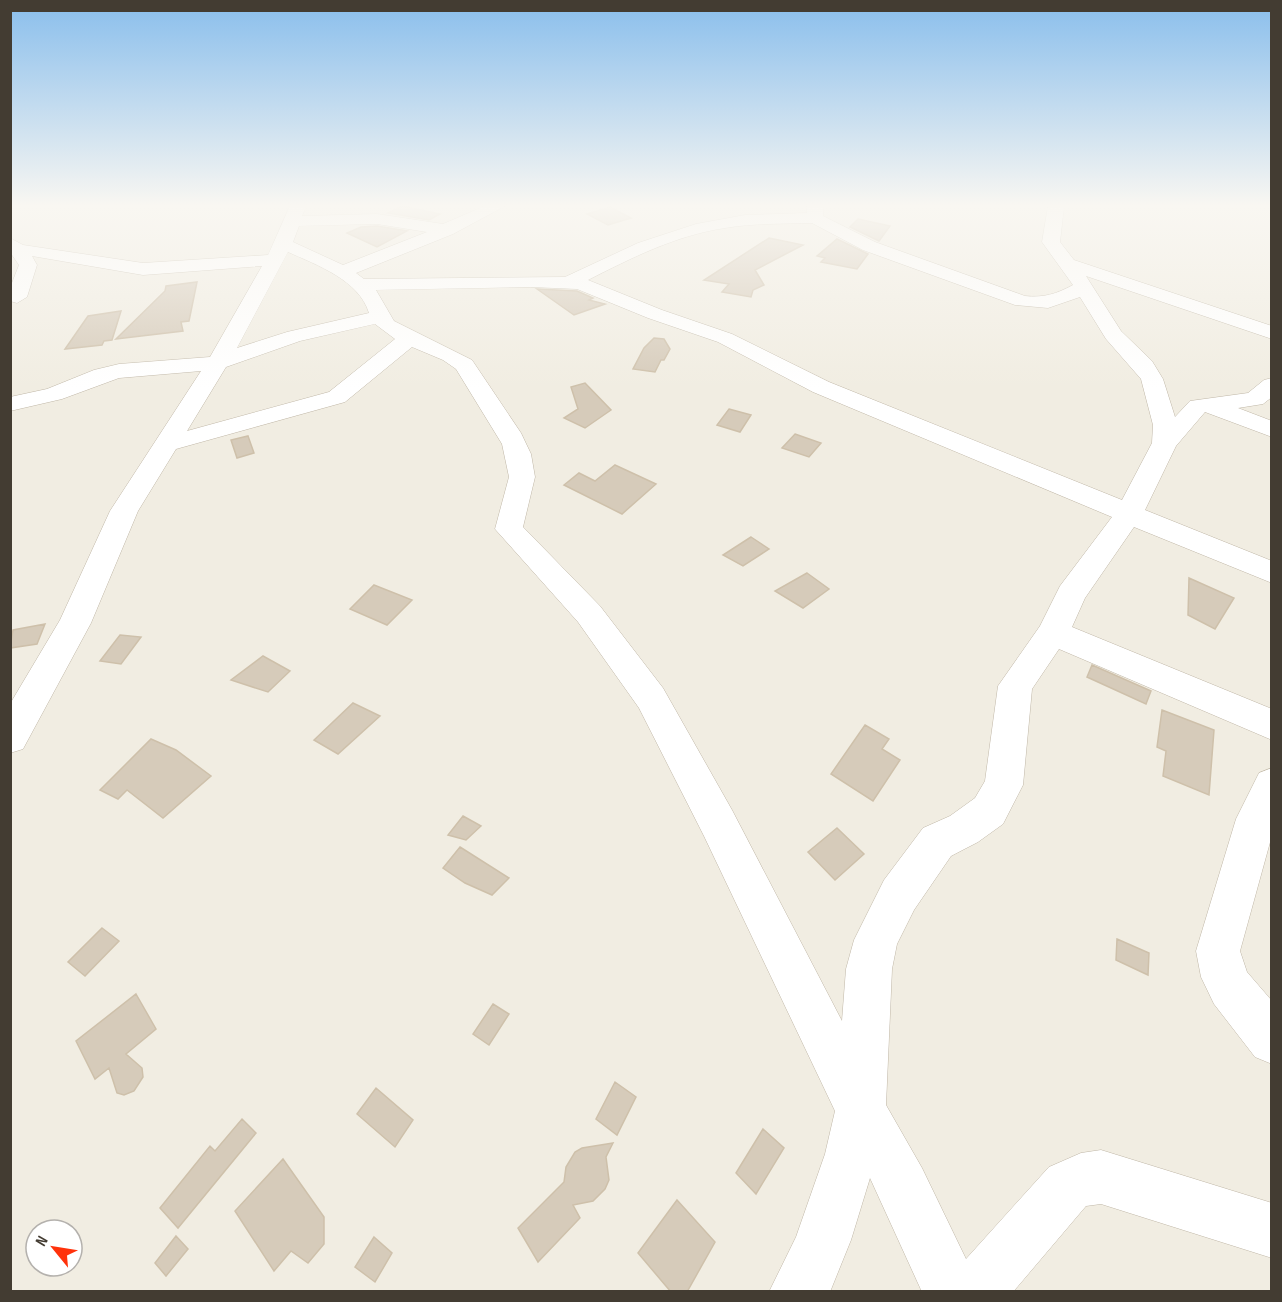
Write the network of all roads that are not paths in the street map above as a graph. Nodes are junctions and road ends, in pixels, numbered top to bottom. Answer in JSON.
{"nodes":[{"id":1,"x":27,"y":267,"type":"edge"},
{"id":2,"x":130,"y":267,"type":"edge"},
{"id":3,"x":152,"y":267,"type":"edge"},
{"id":4,"x":271,"y":267,"type":"edge"},
{"id":5,"x":336,"y":267,"type":"edge"},
{"id":6,"x":374,"y":267,"type":"edge"},
{"id":7,"x":601,"y":267,"type":"edge"},
{"id":8,"x":927,"y":267,"type":"edge"},
{"id":9,"x":1071,"y":267,"type":"edge"},
{"id":10,"x":1075,"y":267,"type":"edge"},
{"id":11,"x":352,"y":278,"type":"junction"},
{"id":12,"x":571,"y":281,"type":"junction"},
{"id":13,"x":1083,"y":287,"type":"junction"},
{"id":14,"x":17,"y":297,"type":"dead end"},
{"id":15,"x":378,"y":317,"type":"junction"},
{"id":16,"x":1272,"y":333,"type":"edge"},
{"id":17,"x":408,"y":339,"type":"junction"},
{"id":18,"x":216,"y":363,"type":"junction"},
{"id":19,"x":1272,"y":385,"type":"edge"},
{"id":20,"x":10,"y":404,"type":"edge"},
{"id":21,"x":1207,"y":404,"type":"junction"},
{"id":22,"x":1272,"y":430,"type":"edge"},
{"id":23,"x":1165,"y":443,"type":"junction"},
{"id":24,"x":166,"y":444,"type":"junction"},
{"id":25,"x":1128,"y":515,"type":"junction"},
{"id":26,"x":1272,"y":573,"type":"edge"},
{"id":27,"x":1053,"y":633,"type":"junction"},
{"id":28,"x":1272,"y":725,"type":"edge"},
{"id":29,"x":10,"y":738,"type":"edge"},
{"id":30,"x":1266,"y":810,"type":"edge"},
{"id":31,"x":1272,"y":1040,"type":"edge"},
{"id":32,"x":861,"y":1109,"type":"junction"},
{"id":33,"x":1272,"y":1231,"type":"edge"},
{"id":34,"x":798,"y":1292,"type":"edge"},
{"id":35,"x":952,"y":1292,"type":"edge"},
{"id":36,"x":975,"y":1292,"type":"edge"}],
"edges":[{"from":1,"to":14,"type":"street"},
{"from":2,"to":3,"type":"street"},
{"from":4,"to":18,"type":"street"},
{"from":5,"to":11,"type":"street"},
{"from":6,"to":11,"type":"street"},
{"from":7,"to":12,"type":"street"},
{"from":8,"to":13,"type":"street"},
{"from":9,"to":13,"type":"street"},
{"from":10,"to":16,"type":"street"},
{"from":11,"to":12,"type":"street"},
{"from":11,"to":15,"type":"street"},
{"from":12,"to":25,"type":"street"},
{"from":13,"to":23,"type":"street"},
{"from":15,"to":17,"type":"street"},
{"from":15,"to":18,"type":"street"},
{"from":17,"to":24,"type":"street"},
{"from":17,"to":32,"type":"street"},
{"from":18,"to":20,"type":"street"},
{"from":18,"to":24,"type":"street"},
{"from":19,"to":21,"type":"street"},
{"from":21,"to":22,"type":"street"},
{"from":21,"to":23,"type":"street"},
{"from":23,"to":25,"type":"street"},
{"from":24,"to":29,"type":"street"},
{"from":25,"to":26,"type":"street"},
{"from":25,"to":27,"type":"street"},
{"from":27,"to":28,"type":"street"},
{"from":27,"to":32,"type":"street"},
{"from":30,"to":31,"type":"street"},
{"from":32,"to":34,"type":"street"},
{"from":32,"to":35,"type":"street"},
{"from":33,"to":36,"type":"street"}]}
